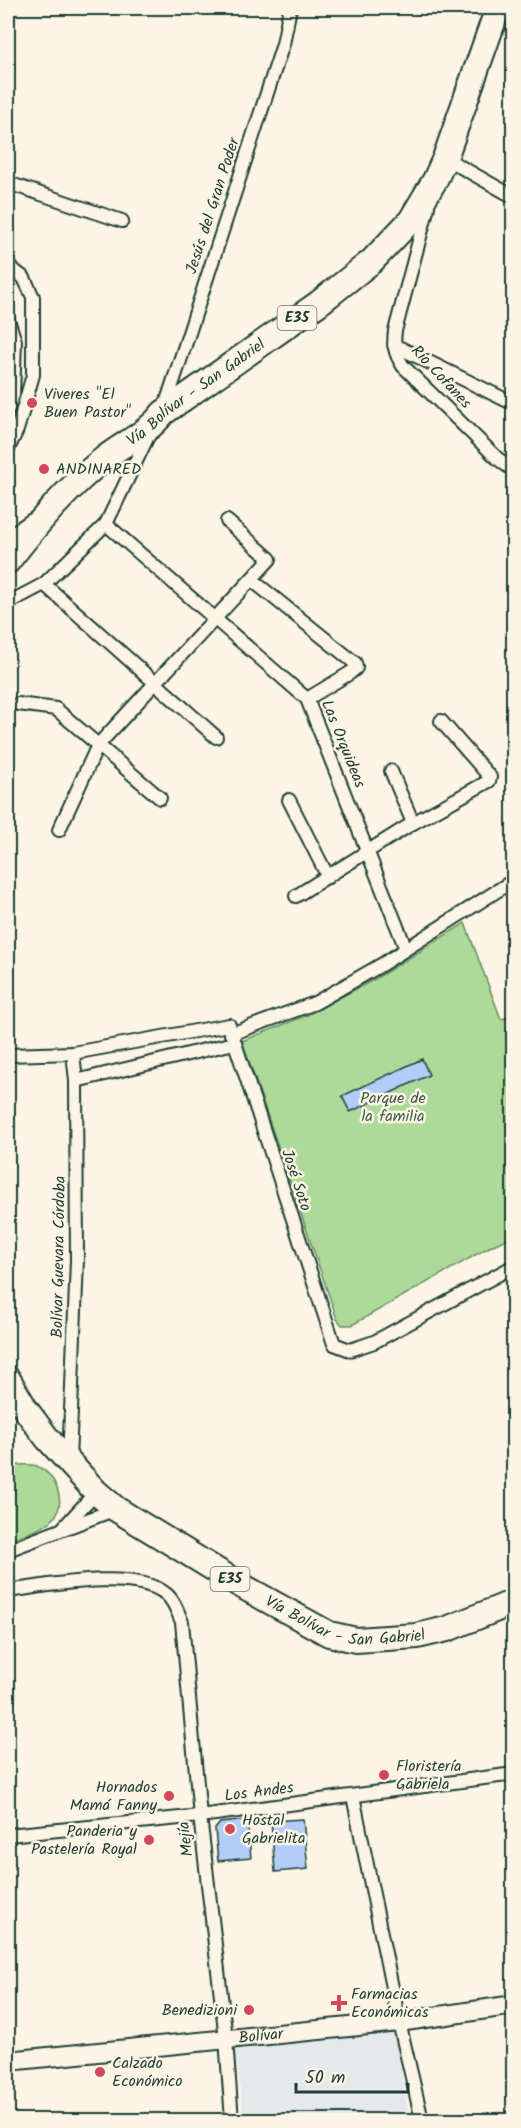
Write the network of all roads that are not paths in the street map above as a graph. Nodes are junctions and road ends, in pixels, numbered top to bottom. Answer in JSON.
{"nodes":[{"id":1,"x":290,"y":8,"type":"edge"},
{"id":2,"x":498,"y":8,"type":"edge"},
{"id":3,"x":445,"y":158,"type":"junction"},
{"id":4,"x":435,"y":180,"type":"junction"},
{"id":5,"x":8,"y":183,"type":"edge"},
{"id":6,"x":513,"y":197,"type":"edge"},
{"id":7,"x":122,"y":221,"type":"dead end"},
{"id":8,"x":8,"y":266,"type":"edge"},
{"id":9,"x":8,"y":320,"type":"edge"},
{"id":10,"x":394,"y":345,"type":"junction"},
{"id":11,"x":513,"y":404,"type":"edge"},
{"id":12,"x":8,"y":408,"type":"edge"},
{"id":13,"x":158,"y":418,"type":"junction"},
{"id":14,"x":8,"y":449,"type":"edge"},
{"id":15,"x":513,"y":471,"type":"edge"},
{"id":16,"x":51,"y":508,"type":"junction"},
{"id":17,"x":227,"y":521,"type":"dead end"},
{"id":18,"x":106,"y":524,"type":"junction"},
{"id":19,"x":8,"y":536,"type":"edge"},
{"id":20,"x":8,"y":561,"type":"edge"},
{"id":21,"x":252,"y":580,"type":"junction"},
{"id":22,"x":44,"y":584,"type":"junction"},
{"id":23,"x":8,"y":603,"type":"edge"},
{"id":24,"x":216,"y":619,"type":"junction"},
{"id":25,"x":156,"y":683,"type":"junction"},
{"id":26,"x":307,"y":699,"type":"junction"},
{"id":27,"x":18,"y":704,"type":"dead end"},
{"id":28,"x":441,"y":721,"type":"dead end"},
{"id":29,"x":216,"y":737,"type":"dead end"},
{"id":30,"x":98,"y":745,"type":"junction"},
{"id":31,"x":391,"y":771,"type":"dead end"},
{"id":32,"x":160,"y":798,"type":"dead end"},
{"id":33,"x":289,"y":800,"type":"dead end"},
{"id":34,"x":413,"y":823,"type":"junction"},
{"id":35,"x":58,"y":830,"type":"dead end"},
{"id":36,"x":368,"y":850,"type":"junction"},
{"id":37,"x":328,"y":877,"type":"junction"},
{"id":38,"x":513,"y":880,"type":"edge"},
{"id":39,"x":296,"y":896,"type":"dead end"},
{"id":40,"x":406,"y":949,"type":"junction"},
{"id":41,"x":231,"y":1034,"type":"junction"},
{"id":42,"x":73,"y":1053,"type":"junction"},
{"id":43,"x":8,"y":1055,"type":"edge"},
{"id":44,"x":76,"y":1082,"type":"junction"},
{"id":45,"x":513,"y":1266,"type":"edge"},
{"id":46,"x":8,"y":1379,"type":"edge"},
{"id":47,"x":69,"y":1461,"type":"junction"},
{"id":48,"x":96,"y":1492,"type":"junction"},
{"id":49,"x":116,"y":1509,"type":"junction"},
{"id":50,"x":63,"y":1528,"type":"junction"},
{"id":51,"x":8,"y":1550,"type":"edge"},
{"id":52,"x":8,"y":1591,"type":"edge"},
{"id":53,"x":513,"y":1602,"type":"edge"},
{"id":54,"x":513,"y":1774,"type":"edge"},
{"id":55,"x":353,"y":1796,"type":"junction"},
{"id":56,"x":200,"y":1815,"type":"junction"},
{"id":57,"x":8,"y":1835,"type":"edge"},
{"id":58,"x":513,"y":2005,"type":"edge"},
{"id":59,"x":399,"y":2022,"type":"junction"},
{"id":60,"x":226,"y":2039,"type":"junction"},
{"id":61,"x":8,"y":2061,"type":"edge"},
{"id":62,"x":232,"y":2121,"type":"edge"},
{"id":63,"x":422,"y":2121,"type":"edge"}],
"edges":[{"from":1,"to":13,"type":"street","name":"Jesús del Gran Poder"},
{"from":2,"to":3,"type":"highway","name":"Vía Bolívar - San Gabriel","number":"E35"},
{"from":3,"to":4,"type":"highway","name":"Vía Bolívar - San Gabriel","number":"E35"},
{"from":3,"to":6,"type":"street"},
{"from":4,"to":10,"type":"street","name":"Río Cofanes"},
{"from":4,"to":13,"type":"highway","name":"Vía Bolívar - San Gabriel","number":"E35"},
{"from":5,"to":7,"type":"street"},
{"from":8,"to":14,"type":"street"},
{"from":9,"to":12,"type":"street"},
{"from":10,"to":11,"type":"street"},
{"from":10,"to":15,"type":"street","name":"Río Cofanes"},
{"from":13,"to":16,"type":"highway","name":"Vía Bolívar - San Gabriel","number":"E35"},
{"from":13,"to":18,"type":"street","name":"Jesús del Gran Poder"},
{"from":16,"to":19,"type":"street"},
{"from":16,"to":20,"type":"highway","name":"Vía Bolívar - San Gabriel","number":"E35"},
{"from":17,"to":21,"type":"street"},
{"from":18,"to":22,"type":"street"},
{"from":18,"to":24,"type":"street","name":"Las Orquideas"},
{"from":21,"to":24,"type":"street"},
{"from":21,"to":26,"type":"street"},
{"from":22,"to":23,"type":"street"},
{"from":22,"to":25,"type":"street"},
{"from":24,"to":25,"type":"street"},
{"from":24,"to":26,"type":"street","name":"Las Orquideas"},
{"from":25,"to":29,"type":"street"},
{"from":25,"to":30,"type":"street"},
{"from":26,"to":36,"type":"street","name":"Las Orquideas"},
{"from":27,"to":30,"type":"street"},
{"from":28,"to":34,"type":"street"},
{"from":30,"to":32,"type":"street"},
{"from":30,"to":35,"type":"street"},
{"from":31,"to":34,"type":"street"},
{"from":33,"to":37,"type":"street"},
{"from":34,"to":36,"type":"street"},
{"from":36,"to":37,"type":"street"},
{"from":36,"to":40,"type":"street","name":"Las Orquideas"},
{"from":37,"to":39,"type":"street"},
{"from":38,"to":40,"type":"street"},
{"from":40,"to":41,"type":"street"},
{"from":41,"to":42,"type":"street"},
{"from":41,"to":44,"type":"street"},
{"from":41,"to":45,"type":"street","name":"José Soto"},
{"from":42,"to":43,"type":"street"},
{"from":42,"to":44,"type":"street","name":"Bolívar Guevara Córdoba"},
{"from":44,"to":47,"type":"street","name":"Bolívar Guevara Córdoba"},
{"from":46,"to":47,"type":"highway","name":"Vía Bolívar - San Gabriel","number":"E35"},
{"from":47,"to":48,"type":"highway","name":"Vía Bolívar - San Gabriel","number":"E35"},
{"from":48,"to":49,"type":"highway","name":"Vía Bolívar - San Gabriel","number":"E35"},
{"from":48,"to":50,"type":"street"},
{"from":49,"to":50,"type":"street"},
{"from":49,"to":53,"type":"highway","name":"Vía Bolívar - San Gabriel","number":"E35"},
{"from":50,"to":51,"type":"street"},
{"from":52,"to":56,"type":"street","name":"Mejía"},
{"from":54,"to":55,"type":"street","name":"Los Andes"},
{"from":55,"to":56,"type":"street","name":"Los Andes"},
{"from":55,"to":59,"type":"street"},
{"from":56,"to":57,"type":"street","name":"Los Andes"},
{"from":56,"to":60,"type":"street","name":"Mejía"},
{"from":58,"to":59,"type":"street","name":"Bolívar"},
{"from":59,"to":60,"type":"street","name":"Bolívar"},
{"from":59,"to":63,"type":"street"},
{"from":60,"to":61,"type":"street","name":"Bolívar"},
{"from":60,"to":62,"type":"street","name":"Mejía"}]}
